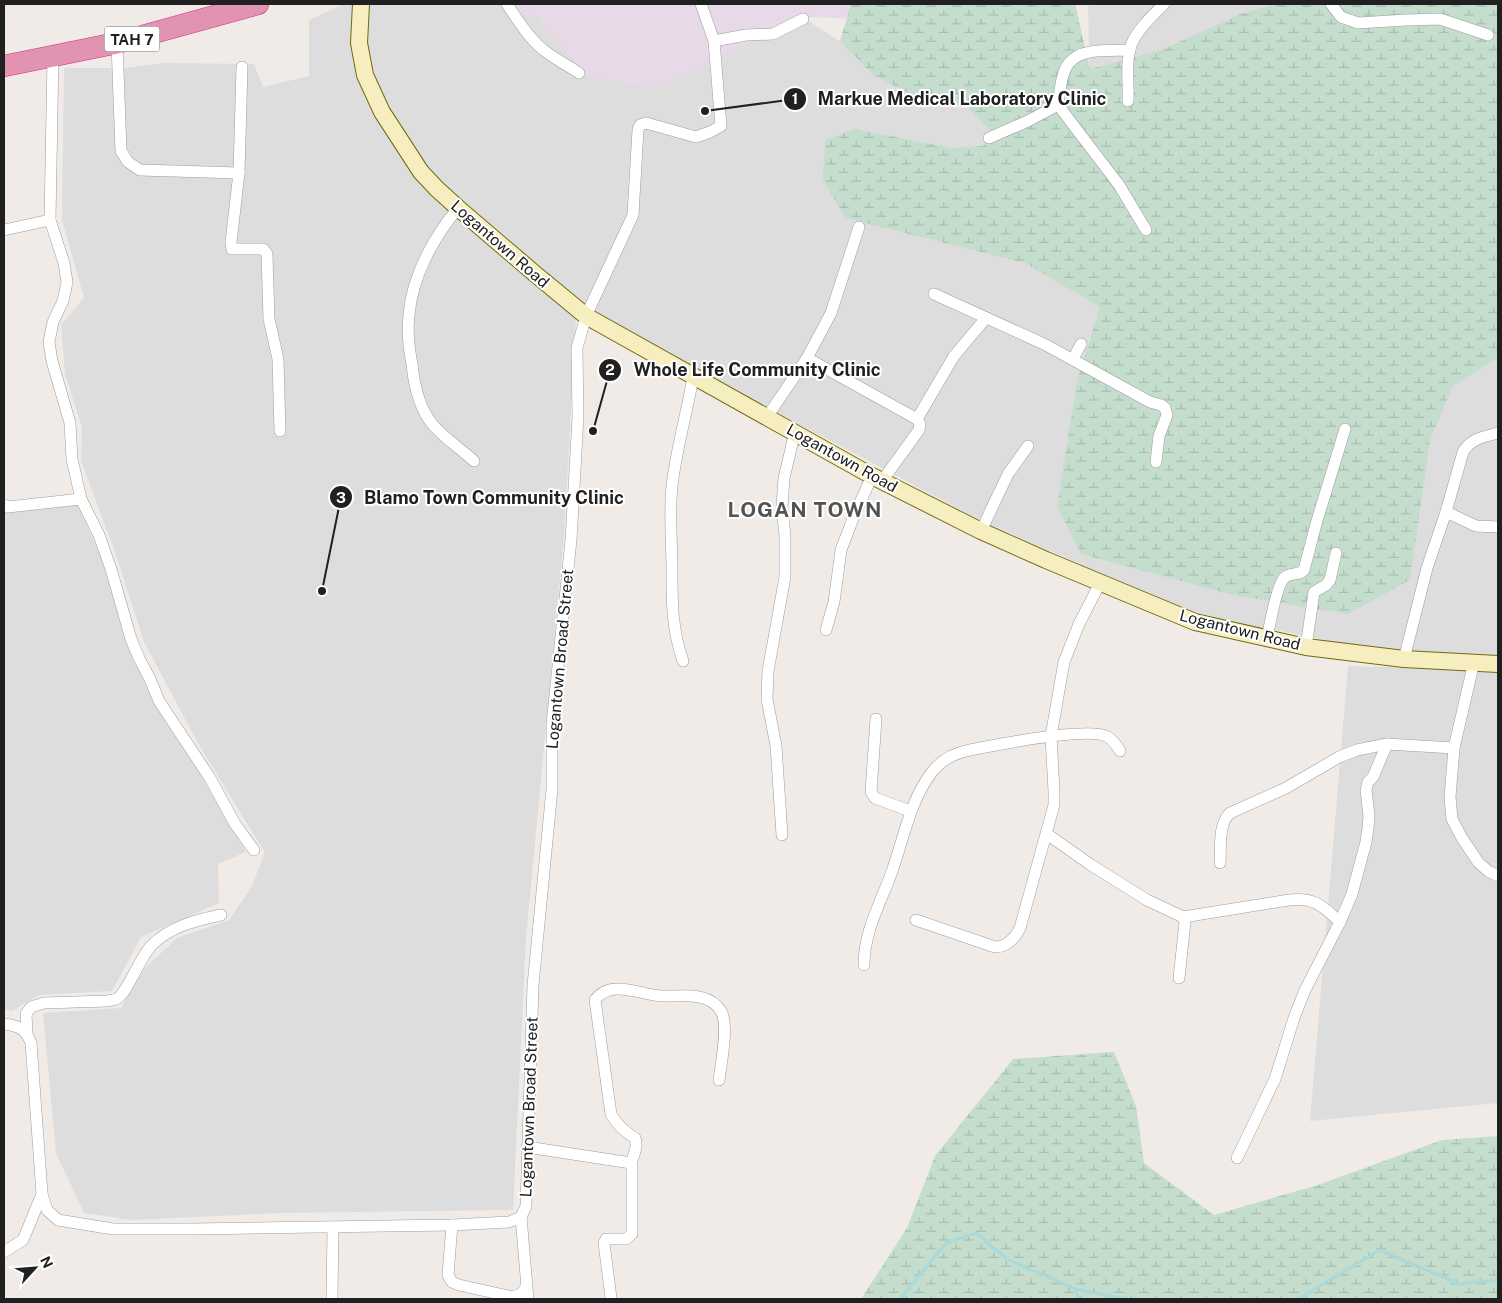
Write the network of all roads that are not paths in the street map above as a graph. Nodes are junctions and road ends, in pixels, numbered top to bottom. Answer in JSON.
{"nodes":[{"id":1,"x":258,"y":4,"type":"edge"},
{"id":2,"x":361,"y":4,"type":"edge"},
{"id":3,"x":507,"y":4,"type":"edge"},
{"id":4,"x":701,"y":4,"type":"edge"},
{"id":5,"x":1164,"y":4,"type":"edge"},
{"id":6,"x":1330,"y":4,"type":"edge"},
{"id":7,"x":803,"y":19,"type":"dead end"},
{"id":8,"x":1488,"y":35,"type":"dead end"},
{"id":9,"x":714,"y":41,"type":"junction"},
{"id":10,"x":116,"y":43,"type":"junction"},
{"id":11,"x":1130,"y":50,"type":"junction"},
{"id":12,"x":53,"y":56,"type":"junction"},
{"id":13,"x":4,"y":66,"type":"edge"},
{"id":14,"x":242,"y":67,"type":"dead end"},
{"id":15,"x":579,"y":73,"type":"dead end"},
{"id":16,"x":1128,"y":101,"type":"dead end"},
{"id":17,"x":1058,"y":105,"type":"junction"},
{"id":18,"x":989,"y":138,"type":"dead end"},
{"id":19,"x":239,"y":173,"type":"junction"},
{"id":20,"x":458,"y":208,"type":"junction"},
{"id":21,"x":50,"y":220,"type":"junction"},
{"id":22,"x":859,"y":227,"type":"dead end"},
{"id":23,"x":4,"y":230,"type":"edge"},
{"id":24,"x":1146,"y":230,"type":"dead end"},
{"id":25,"x":934,"y":294,"type":"dead end"},
{"id":26,"x":586,"y":316,"type":"junction"},
{"id":27,"x":986,"y":318,"type":"junction"},
{"id":28,"x":1082,"y":344,"type":"dead end"},
{"id":29,"x":808,"y":358,"type":"junction"},
{"id":30,"x":1073,"y":359,"type":"junction"},
{"id":31,"x":693,"y":377,"type":"junction"},
{"id":32,"x":767,"y":417,"type":"junction"},
{"id":33,"x":917,"y":419,"type":"junction"},
{"id":34,"x":1345,"y":429,"type":"dead end"},
{"id":35,"x":280,"y":431,"type":"dead end"},
{"id":36,"x":795,"y":432,"type":"junction"},
{"id":37,"x":1498,"y":433,"type":"edge"},
{"id":38,"x":1028,"y":446,"type":"dead end"},
{"id":39,"x":474,"y":461,"type":"dead end"},
{"id":40,"x":1156,"y":462,"type":"dead end"},
{"id":41,"x":877,"y":479,"type":"junction"},
{"id":42,"x":82,"y":499,"type":"junction"},
{"id":43,"x":4,"y":505,"type":"edge"},
{"id":44,"x":1446,"y":512,"type":"junction"},
{"id":45,"x":1498,"y":527,"type":"edge"},
{"id":46,"x":981,"y":531,"type":"junction"},
{"id":47,"x":1336,"y":554,"type":"dead end"},
{"id":48,"x":1100,"y":583,"type":"junction"},
{"id":49,"x":826,"y":630,"type":"dead end"},
{"id":50,"x":1267,"y":639,"type":"junction"},
{"id":51,"x":1306,"y":647,"type":"junction"},
{"id":52,"x":1404,"y":659,"type":"junction"},
{"id":53,"x":683,"y":661,"type":"dead end"},
{"id":54,"x":1474,"y":662,"type":"junction"},
{"id":55,"x":1498,"y":664,"type":"edge"},
{"id":56,"x":876,"y":720,"type":"dead end"},
{"id":57,"x":1051,"y":736,"type":"junction"},
{"id":58,"x":1387,"y":744,"type":"junction"},
{"id":59,"x":1454,"y":748,"type":"junction"},
{"id":60,"x":1120,"y":751,"type":"dead end"},
{"id":61,"x":910,"y":811,"type":"junction"},
{"id":62,"x":1047,"y":834,"type":"junction"},
{"id":63,"x":782,"y":835,"type":"dead end"},
{"id":64,"x":254,"y":850,"type":"dead end"},
{"id":65,"x":1220,"y":863,"type":"dead end"},
{"id":66,"x":1498,"y":876,"type":"edge"},
{"id":67,"x":221,"y":915,"type":"dead end"},
{"id":68,"x":1183,"y":917,"type":"junction"},
{"id":69,"x":916,"y":920,"type":"dead end"},
{"id":70,"x":1340,"y":922,"type":"junction"},
{"id":71,"x":864,"y":965,"type":"dead end"},
{"id":72,"x":1179,"y":978,"type":"dead end"},
{"id":73,"x":4,"y":1024,"type":"edge"},
{"id":74,"x":27,"y":1033,"type":"junction"},
{"id":75,"x":719,"y":1080,"type":"dead end"},
{"id":76,"x":527,"y":1147,"type":"junction"},
{"id":77,"x":1237,"y":1158,"type":"dead end"},
{"id":78,"x":630,"y":1163,"type":"junction"},
{"id":79,"x":42,"y":1194,"type":"junction"},
{"id":80,"x":521,"y":1218,"type":"junction"},
{"id":81,"x":452,"y":1225,"type":"junction"},
{"id":82,"x":333,"y":1228,"type":"junction"},
{"id":83,"x":4,"y":1252,"type":"edge"},
{"id":84,"x":527,"y":1293,"type":"edge"},
{"id":85,"x":612,"y":1298,"type":"dead end"},
{"id":86,"x":332,"y":1299,"type":"edge"}],
"edges":[{"from":1,"to":10,"type":"highway","number":"TAH 7"},
{"from":2,"to":20,"type":"street","name":"Logantown Road"},
{"from":3,"to":15,"type":"street"},
{"from":4,"to":9,"type":"street"},
{"from":5,"to":11,"type":"street"},
{"from":6,"to":8,"type":"street"},
{"from":7,"to":9,"type":"street"},
{"from":9,"to":26,"type":"street","name":"Logantown Broad Street"},
{"from":10,"to":12,"type":"highway","number":"TAH 7"},
{"from":10,"to":19,"type":"street"},
{"from":11,"to":16,"type":"street"},
{"from":11,"to":17,"type":"street"},
{"from":12,"to":13,"type":"highway","number":"TAH 7"},
{"from":12,"to":21,"type":"street"},
{"from":14,"to":19,"type":"street"},
{"from":17,"to":18,"type":"street"},
{"from":17,"to":24,"type":"street"},
{"from":19,"to":35,"type":"street"},
{"from":20,"to":26,"type":"street","name":"Logantown Road"},
{"from":20,"to":39,"type":"street"},
{"from":21,"to":23,"type":"street"},
{"from":21,"to":42,"type":"street"},
{"from":22,"to":29,"type":"street"},
{"from":25,"to":27,"type":"street"},
{"from":26,"to":31,"type":"street","name":"Logantown Road"},
{"from":26,"to":76,"type":"street","name":"Logantown Broad Street"},
{"from":27,"to":30,"type":"street"},
{"from":27,"to":33,"type":"street"},
{"from":28,"to":30,"type":"street"},
{"from":29,"to":32,"type":"street"},
{"from":29,"to":33,"type":"street"},
{"from":30,"to":40,"type":"street"},
{"from":31,"to":32,"type":"street","name":"Logantown Road"},
{"from":31,"to":53,"type":"street"},
{"from":32,"to":36,"type":"street","name":"Logantown Road"},
{"from":33,"to":41,"type":"street"},
{"from":34,"to":50,"type":"street"},
{"from":36,"to":41,"type":"street","name":"Logantown Road"},
{"from":36,"to":63,"type":"street"},
{"from":37,"to":44,"type":"street"},
{"from":38,"to":46,"type":"street"},
{"from":41,"to":46,"type":"street","name":"Logantown Road"},
{"from":41,"to":49,"type":"street"},
{"from":42,"to":43,"type":"street"},
{"from":42,"to":64,"type":"street"},
{"from":44,"to":45,"type":"street"},
{"from":44,"to":52,"type":"street"},
{"from":46,"to":48,"type":"street","name":"Logantown Road"},
{"from":47,"to":51,"type":"street"},
{"from":48,"to":50,"type":"street","name":"Logantown Road"},
{"from":48,"to":57,"type":"street"},
{"from":50,"to":51,"type":"street","name":"Logantown Road"},
{"from":51,"to":52,"type":"street","name":"Logantown Road"},
{"from":52,"to":54,"type":"street","name":"Logantown Road"},
{"from":54,"to":55,"type":"street","name":"Logantown Road"},
{"from":54,"to":59,"type":"street"},
{"from":56,"to":61,"type":"street"},
{"from":57,"to":60,"type":"street"},
{"from":57,"to":61,"type":"street"},
{"from":57,"to":62,"type":"street"},
{"from":58,"to":59,"type":"street"},
{"from":58,"to":65,"type":"street"},
{"from":58,"to":70,"type":"street"},
{"from":59,"to":66,"type":"street"},
{"from":61,"to":71,"type":"street"},
{"from":62,"to":68,"type":"street"},
{"from":62,"to":69,"type":"street"},
{"from":67,"to":74,"type":"street","name":"Logantown Broad Street"},
{"from":68,"to":70,"type":"street"},
{"from":68,"to":72,"type":"street"},
{"from":70,"to":77,"type":"street"},
{"from":73,"to":74,"type":"street"},
{"from":74,"to":79,"type":"street","name":"Logantown Broad Street"},
{"from":75,"to":78,"type":"street"},
{"from":76,"to":78,"type":"street"},
{"from":76,"to":80,"type":"street","name":"Logantown Broad Street"},
{"from":78,"to":85,"type":"street"},
{"from":79,"to":82,"type":"street","name":"Logantown Broad Street"},
{"from":79,"to":83,"type":"street"},
{"from":80,"to":81,"type":"street","name":"Logantown Broad Street"},
{"from":80,"to":84,"type":"street"},
{"from":81,"to":82,"type":"street","name":"Logantown Broad Street"},
{"from":81,"to":84,"type":"street"},
{"from":82,"to":86,"type":"street"}]}
